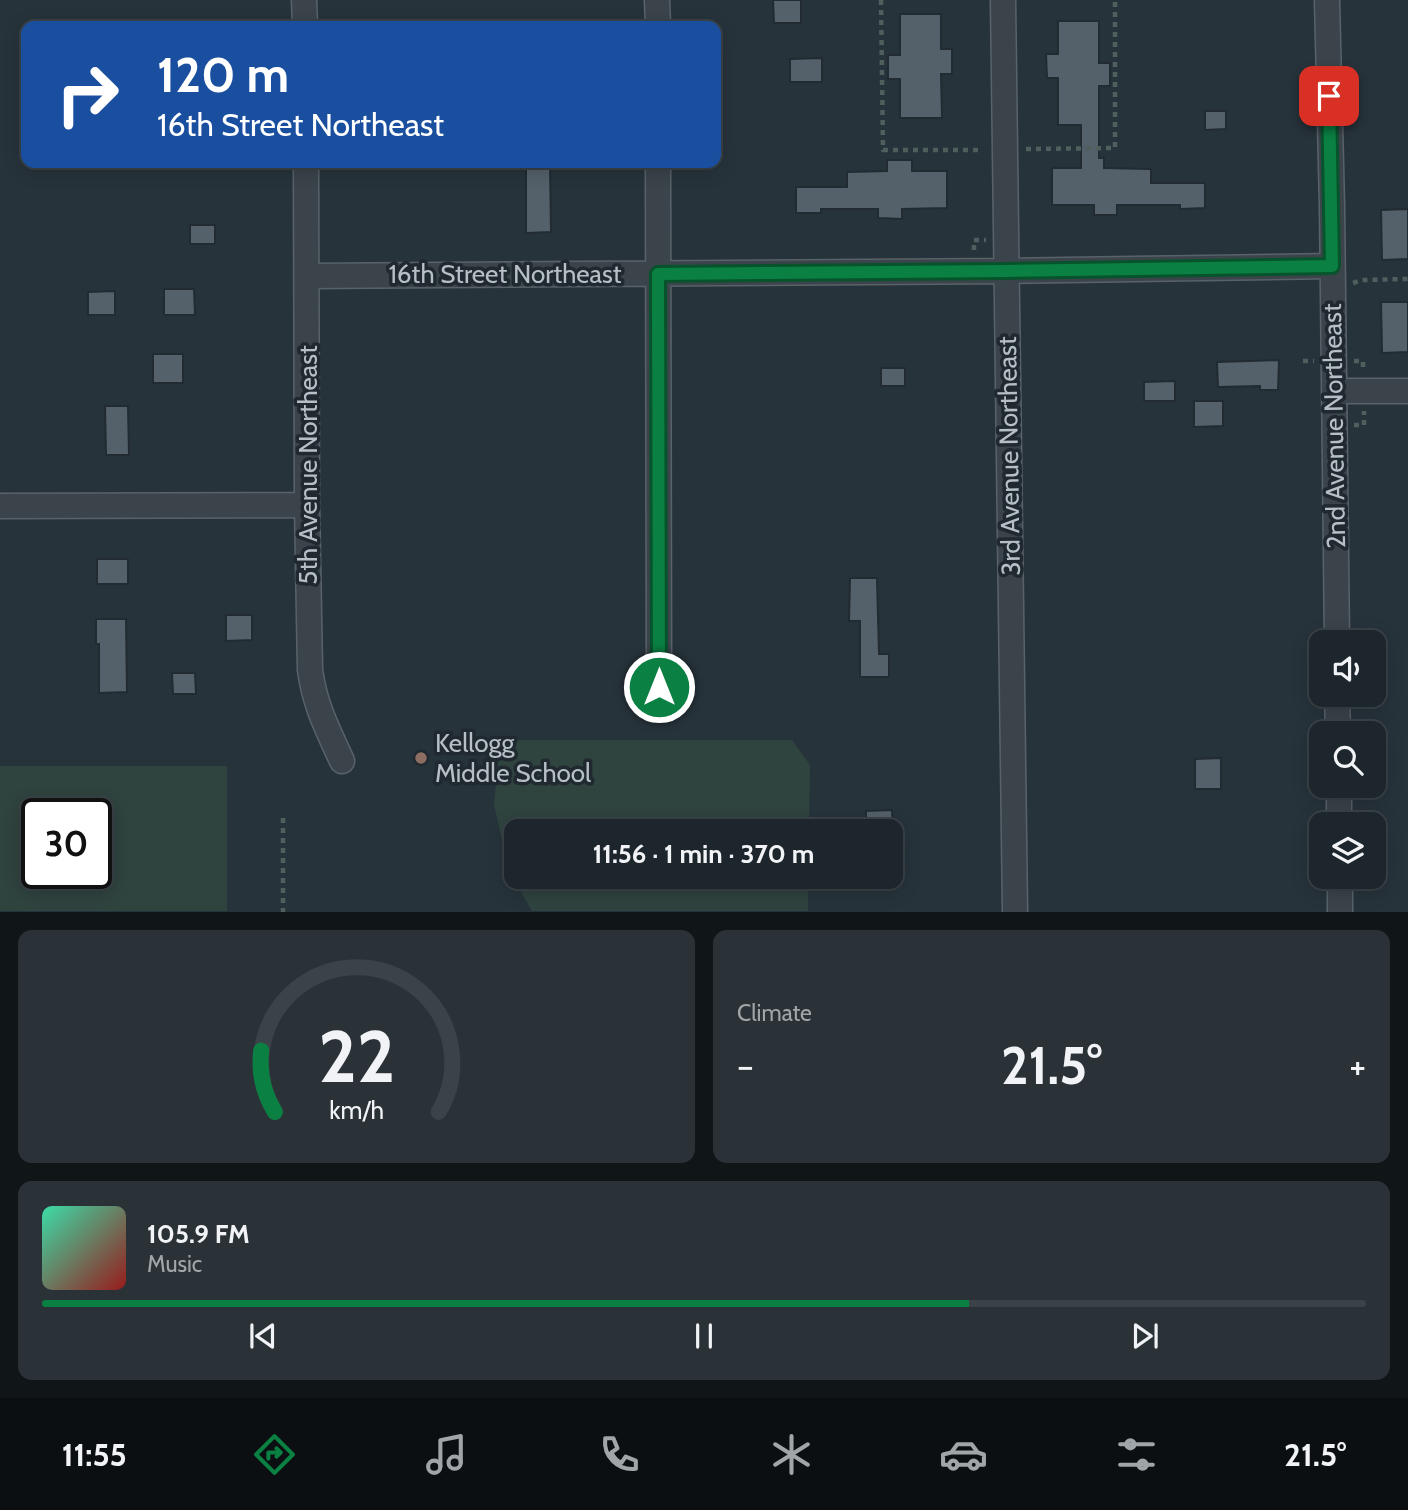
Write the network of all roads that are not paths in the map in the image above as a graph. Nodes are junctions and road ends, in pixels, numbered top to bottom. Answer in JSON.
{"nodes":[{"id":1,"x":304,"y":0,"type":"edge"},
{"id":2,"x":657,"y":0,"type":"edge"},
{"id":3,"x":1003,"y":0,"type":"edge"},
{"id":4,"x":1327,"y":0,"type":"edge"},
{"id":5,"x":304,"y":21,"type":"edge"},
{"id":6,"x":657,"y":21,"type":"edge"},
{"id":7,"x":306,"y":168,"type":"edge"},
{"id":8,"x":658,"y":168,"type":"edge"},
{"id":9,"x":1332,"y":266,"type":"junction"},
{"id":10,"x":1007,"y":271,"type":"junction"},
{"id":11,"x":658,"y":274,"type":"junction"},
{"id":12,"x":307,"y":276,"type":"junction"},
{"id":13,"x":1334,"y":391,"type":"junction"},
{"id":14,"x":1408,"y":391,"type":"edge"},
{"id":15,"x":307,"y":505,"type":"junction"},
{"id":16,"x":0,"y":506,"type":"edge"},
{"id":17,"x":1337,"y":630,"type":"edge"},
{"id":18,"x":659,"y":687,"type":"dead end"},
{"id":19,"x":342,"y":761,"type":"dead end"},
{"id":20,"x":1340,"y":889,"type":"edge"},
{"id":21,"x":1015,"y":912,"type":"edge"},
{"id":22,"x":1340,"y":912,"type":"edge"}],
"edges":[{"from":1,"to":5,"type":"street"},
{"from":2,"to":6,"type":"street"},
{"from":3,"to":10,"type":"street","name":"3rd Avenue Northeast"},
{"from":4,"to":9,"type":"street","name":"2nd Avenue Northeast"},
{"from":7,"to":12,"type":"street","name":"5th Avenue Northeast"},
{"from":8,"to":11,"type":"street"},
{"from":9,"to":10,"type":"street","name":"16th Street Northeast"},
{"from":9,"to":13,"type":"street","name":"2nd Avenue Northeast"},
{"from":10,"to":11,"type":"street","name":"16th Street Northeast"},
{"from":10,"to":21,"type":"street","name":"3rd Avenue Northeast"},
{"from":11,"to":12,"type":"street","name":"16th Street Northeast"},
{"from":11,"to":18,"type":"street"},
{"from":12,"to":15,"type":"street","name":"5th Avenue Northeast"},
{"from":13,"to":14,"type":"street"},
{"from":13,"to":17,"type":"street","name":"2nd Avenue Northeast"},
{"from":15,"to":16,"type":"street"},
{"from":15,"to":19,"type":"street","name":"5th Avenue Northeast"},
{"from":20,"to":22,"type":"street"}]}
